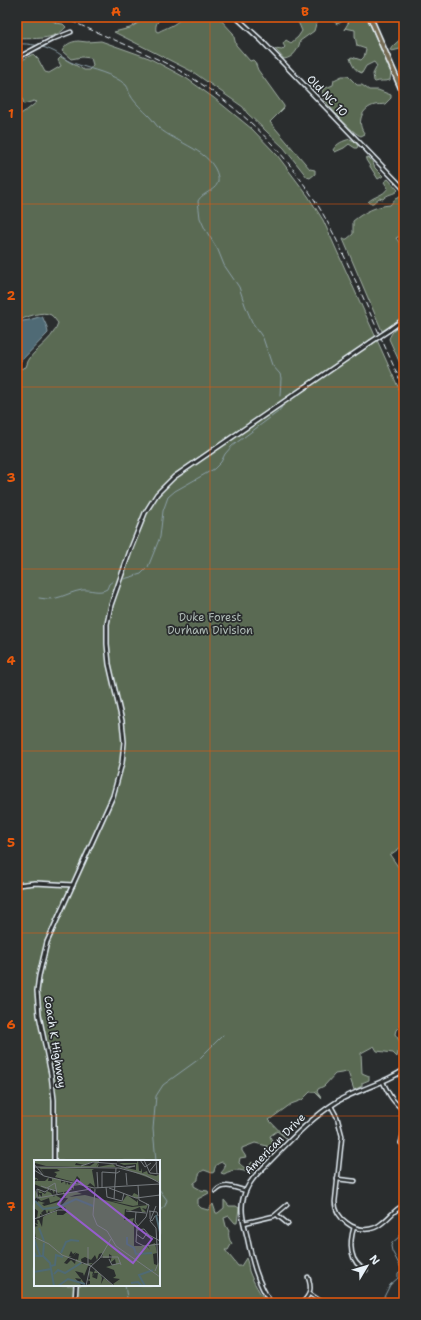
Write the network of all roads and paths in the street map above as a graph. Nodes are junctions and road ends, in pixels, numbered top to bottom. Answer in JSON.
{"nodes":[{"id":1,"x":236,"y":17,"type":"edge"},
{"id":2,"x":370,"y":17,"type":"edge"},
{"id":3,"x":71,"y":32,"type":"dead end"},
{"id":4,"x":17,"y":58,"type":"edge"},
{"id":5,"x":404,"y":95,"type":"edge"},
{"id":6,"x":404,"y":188,"type":"edge"},
{"id":7,"x":404,"y":319,"type":"edge"},
{"id":8,"x":17,"y":885,"type":"edge"},
{"id":9,"x":73,"y":885,"type":"junction"},
{"id":10,"x":404,"y":1070,"type":"edge"},
{"id":11,"x":383,"y":1082,"type":"junction"},
{"id":12,"x":331,"y":1106,"type":"junction"},
{"id":13,"x":404,"y":1110,"type":"edge"},
{"id":14,"x":404,"y":1131,"type":"edge"},
{"id":15,"x":401,"y":1142,"type":"dead end"},
{"id":16,"x":54,"y":1160,"type":"edge"},
{"id":17,"x":338,"y":1179,"type":"junction"},
{"id":18,"x":355,"y":1181,"type":"dead end"},
{"id":19,"x":216,"y":1191,"type":"dead end"},
{"id":20,"x":246,"y":1191,"type":"junction"},
{"id":21,"x":287,"y":1205,"type":"dead end"},
{"id":22,"x":404,"y":1205,"type":"edge"},
{"id":23,"x":277,"y":1214,"type":"junction"},
{"id":24,"x":244,"y":1223,"type":"junction"},
{"id":25,"x":288,"y":1224,"type":"dead end"},
{"id":26,"x":354,"y":1227,"type":"junction"},
{"id":27,"x":366,"y":1270,"type":"dead end"},
{"id":28,"x":308,"y":1277,"type":"dead end"},
{"id":29,"x":76,"y":1286,"type":"edge"},
{"id":30,"x":310,"y":1294,"type":"junction"},
{"id":31,"x":75,"y":1303,"type":"edge"},
{"id":32,"x":271,"y":1303,"type":"edge"},
{"id":33,"x":302,"y":1303,"type":"edge"},
{"id":34,"x":323,"y":1303,"type":"edge"}],
"edges":[{"from":1,"to":6,"type":"street","name":"Old NC 10"},
{"from":2,"to":5,"type":"main road"},
{"from":3,"to":4,"type":"street"},
{"from":7,"to":9,"type":"street","name":"Coach K Highway","bridge":true},
{"from":8,"to":9,"type":"street"},
{"from":9,"to":16,"type":"street","name":"Coach K Highway"},
{"from":10,"to":11,"type":"street","name":"American Drive"},
{"from":11,"to":12,"type":"street","name":"American Drive"},
{"from":11,"to":13,"type":"street"},
{"from":12,"to":17,"type":"street"},
{"from":12,"to":20,"type":"street","name":"American Drive"},
{"from":14,"to":15,"type":"street"},
{"from":17,"to":18,"type":"street"},
{"from":17,"to":26,"type":"street"},
{"from":19,"to":20,"type":"street"},
{"from":20,"to":24,"type":"street","name":"American Drive"},
{"from":21,"to":23,"type":"street"},
{"from":22,"to":26,"type":"street"},
{"from":23,"to":24,"type":"street"},
{"from":23,"to":25,"type":"street"},
{"from":24,"to":32,"type":"street","name":"American Drive"},
{"from":26,"to":27,"type":"street"},
{"from":28,"to":30,"type":"street"},
{"from":29,"to":31,"type":"street"},
{"from":30,"to":33,"type":"street"},
{"from":30,"to":34,"type":"street"}]}
